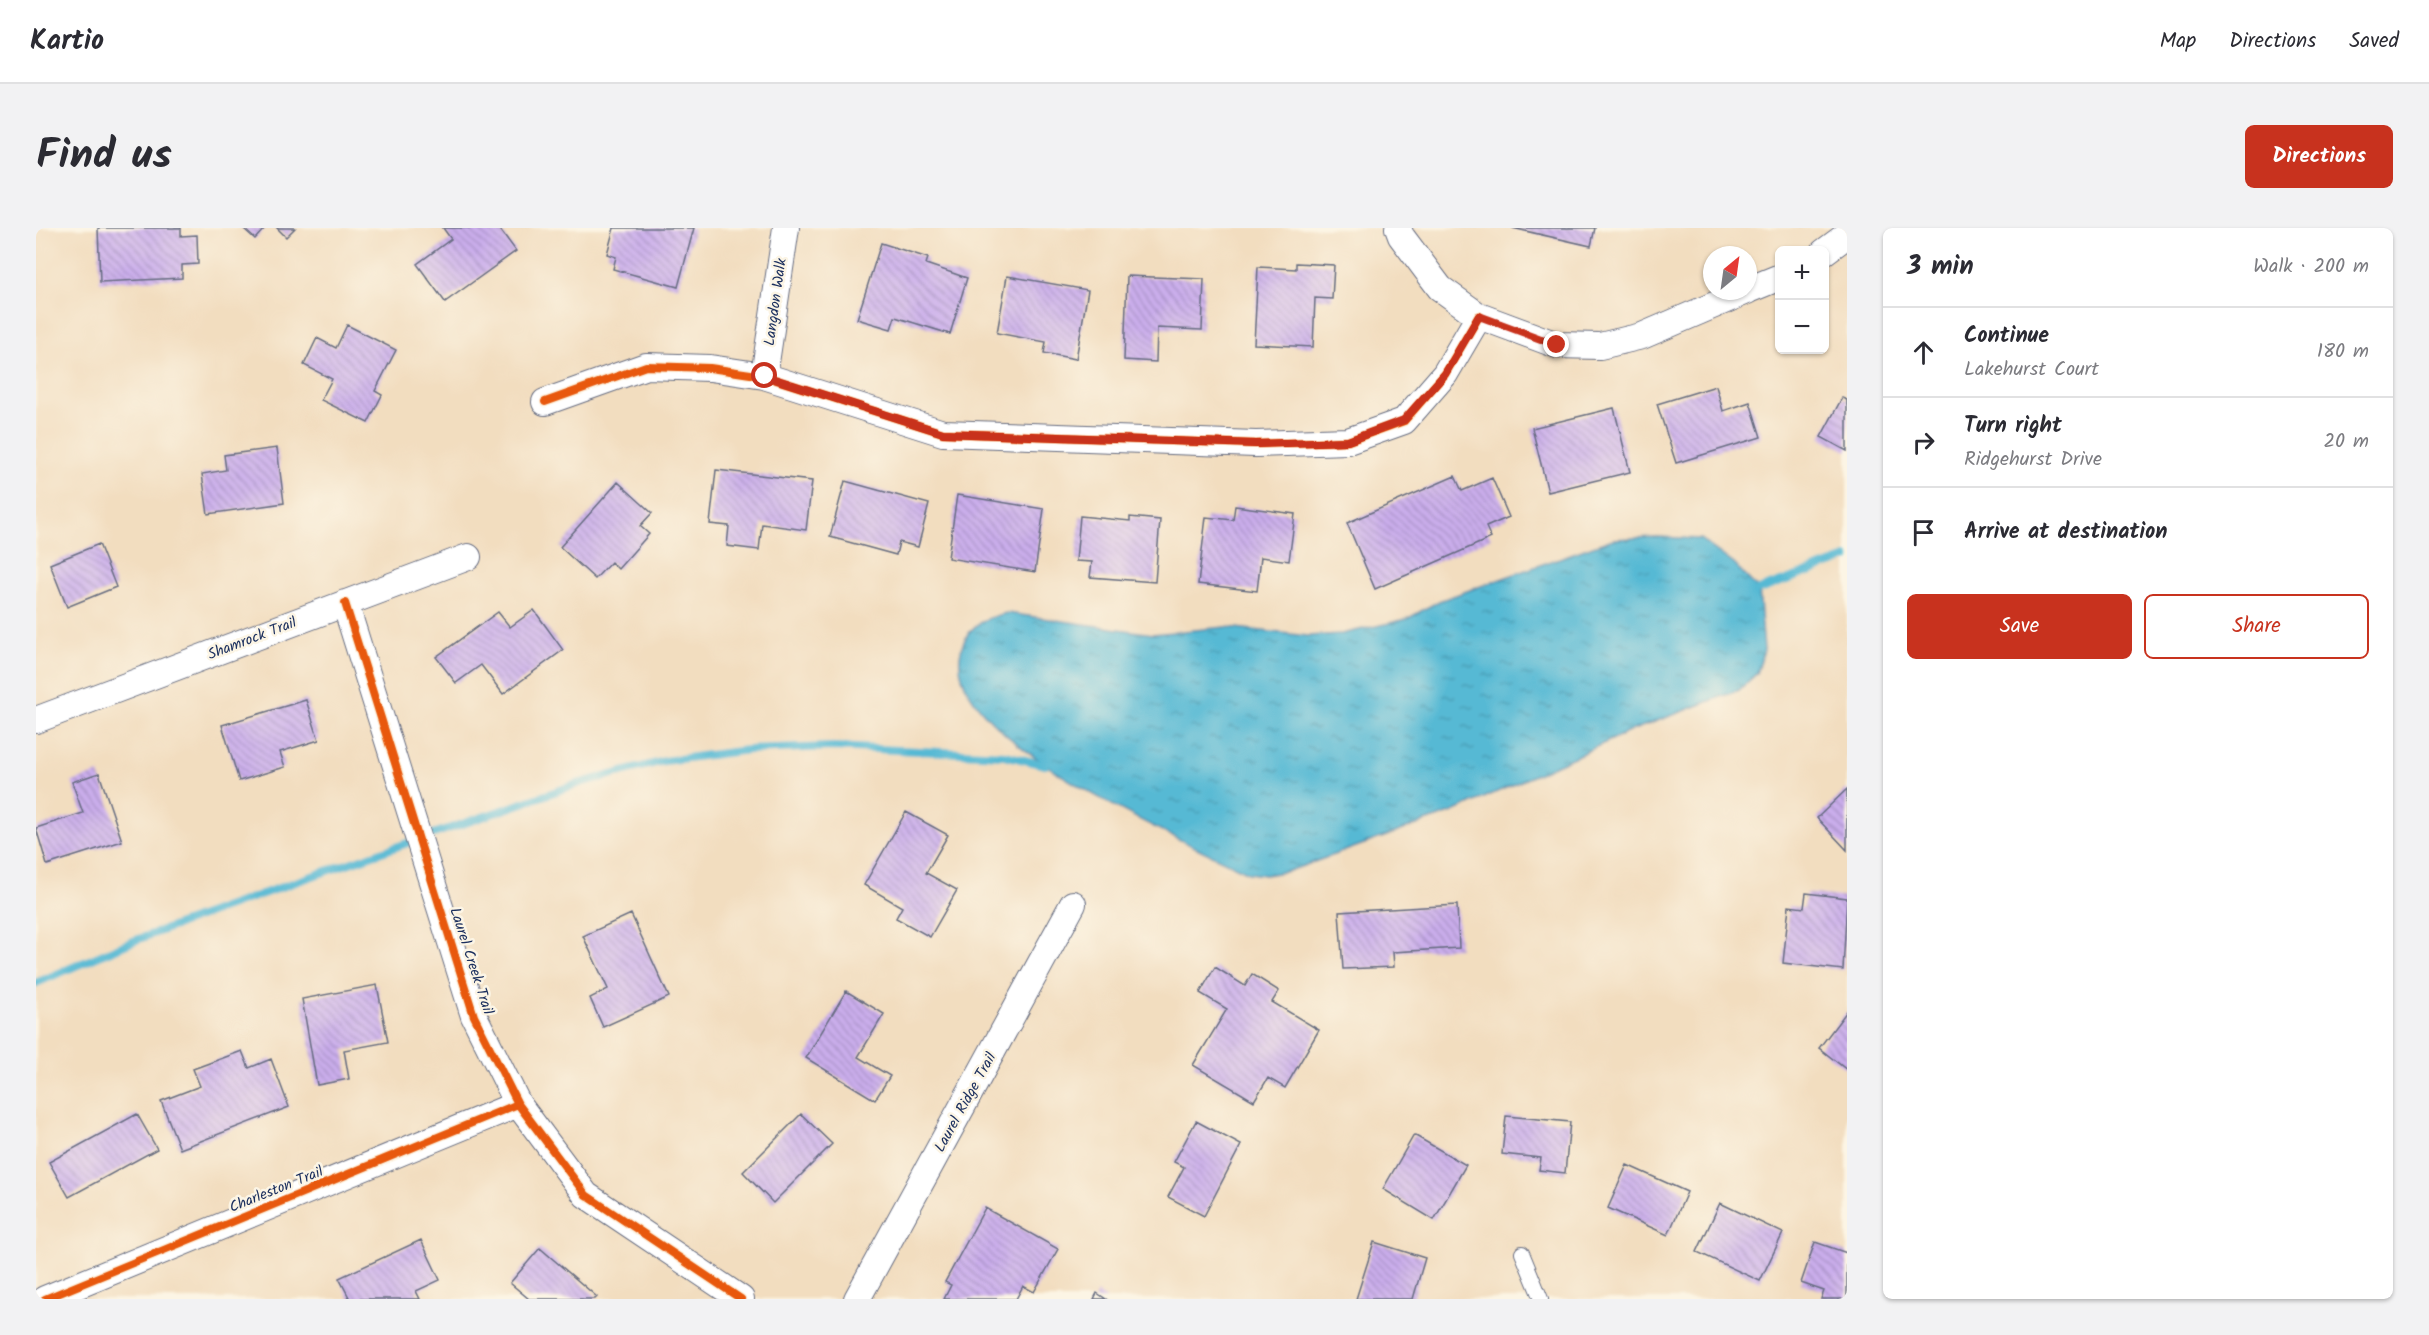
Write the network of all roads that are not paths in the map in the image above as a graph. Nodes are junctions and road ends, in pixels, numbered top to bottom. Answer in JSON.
{"nodes":[{"id":1,"x":786,"y":228,"type":"edge"},
{"id":2,"x":1398,"y":228,"type":"edge"},
{"id":3,"x":1847,"y":236,"type":"edge"},
{"id":4,"x":1829,"y":249,"type":"edge"},
{"id":5,"x":1775,"y":279,"type":"edge"},
{"id":6,"x":1757,"y":287,"type":"edge"},
{"id":7,"x":1726,"y":300,"type":"edge"},
{"id":8,"x":1479,"y":316,"type":"junction"},
{"id":9,"x":765,"y":376,"type":"junction"},
{"id":10,"x":545,"y":402,"type":"dead end"},
{"id":11,"x":468,"y":557,"type":"dead end"},
{"id":12,"x":345,"y":603,"type":"junction"},
{"id":13,"x":36,"y":720,"type":"edge"},
{"id":14,"x":1072,"y":904,"type":"dead end"},
{"id":15,"x":518,"y":1104,"type":"junction"},
{"id":16,"x":1522,"y":1253,"type":"dead end"},
{"id":17,"x":87,"y":1291,"type":"edge"},
{"id":18,"x":45,"y":1299,"type":"edge"},
{"id":19,"x":741,"y":1299,"type":"edge"},
{"id":20,"x":857,"y":1299,"type":"edge"},
{"id":21,"x":1541,"y":1299,"type":"edge"}],
"edges":[{"from":1,"to":9,"type":"street","name":"Langdon Walk"},
{"from":2,"to":8,"type":"street"},
{"from":3,"to":4,"type":"street"},
{"from":5,"to":6,"type":"street"},
{"from":7,"to":8,"type":"street"},
{"from":8,"to":9,"type":"street"},
{"from":9,"to":10,"type":"street"},
{"from":11,"to":12,"type":"street","name":"Shamrock Trail"},
{"from":12,"to":13,"type":"street","name":"Shamrock Trail"},
{"from":12,"to":15,"type":"street","name":"Laurel Creek Trail"},
{"from":14,"to":20,"type":"street","name":"Laurel Ridge Trail"},
{"from":15,"to":17,"type":"street","name":"Charleston Trail"},
{"from":15,"to":19,"type":"street","name":"Laurel Creek Trail"},
{"from":16,"to":21,"type":"lane"},
{"from":17,"to":18,"type":"street","name":"Charleston Trail"}]}
